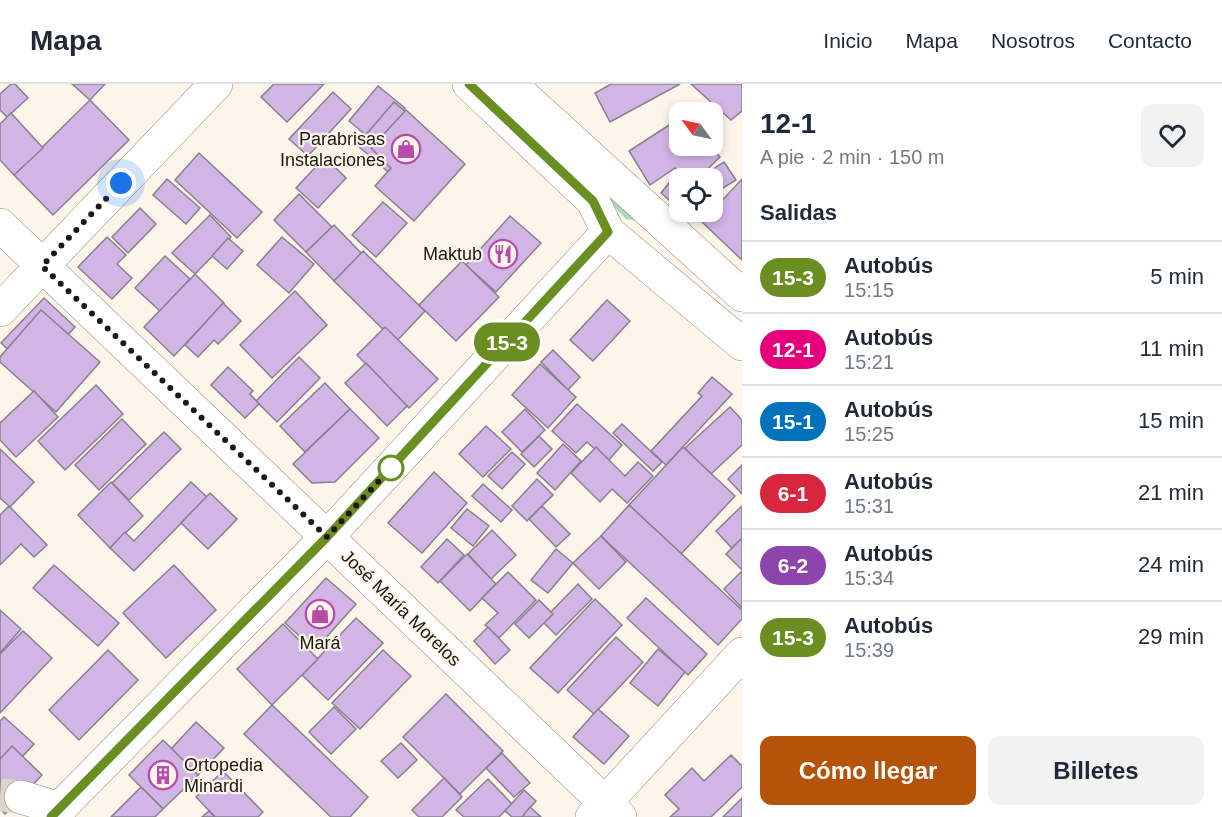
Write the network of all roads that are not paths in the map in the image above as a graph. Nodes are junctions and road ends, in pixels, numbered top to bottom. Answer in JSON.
{"nodes":[{"id":1,"x":216,"y":84,"type":"edge"},
{"id":2,"x":469,"y":84,"type":"edge"},
{"id":3,"x":510,"y":84,"type":"edge"},
{"id":4,"x":0,"y":225,"type":"edge"},
{"id":5,"x":608,"y":232,"type":"junction"},
{"id":6,"x":677,"y":237,"type":"junction"},
{"id":7,"x":42,"y":266,"type":"junction"},
{"id":8,"x":742,"y":295,"type":"edge"},
{"id":9,"x":0,"y":310,"type":"edge"},
{"id":10,"x":742,"y":344,"type":"edge"},
{"id":11,"x":327,"y":537,"type":"junction"},
{"id":12,"x":742,"y":654,"type":"edge"},
{"id":13,"x":21,"y":797,"type":"tunnel mouth"},
{"id":14,"x":606,"y":812,"type":"edge"},
{"id":15,"x":56,"y":813,"type":"edge"}],
"edges":[{"from":1,"to":7,"type":"main road"},
{"from":2,"to":5,"type":"main road"},
{"from":3,"to":6,"type":"main road"},
{"from":4,"to":7,"type":"main road","name":"José María Morelos"},
{"from":5,"to":6,"type":"main road"},
{"from":5,"to":10,"type":"main road"},
{"from":5,"to":11,"type":"main road"},
{"from":6,"to":8,"type":"main road"},
{"from":7,"to":9,"type":"main road"},
{"from":7,"to":11,"type":"main road","name":"José María Morelos"},
{"from":11,"to":14,"type":"main road","name":"José María Morelos"},
{"from":11,"to":15,"type":"main road"},
{"from":12,"to":14,"type":"main road"},
{"from":13,"to":15,"type":"main road"}]}
